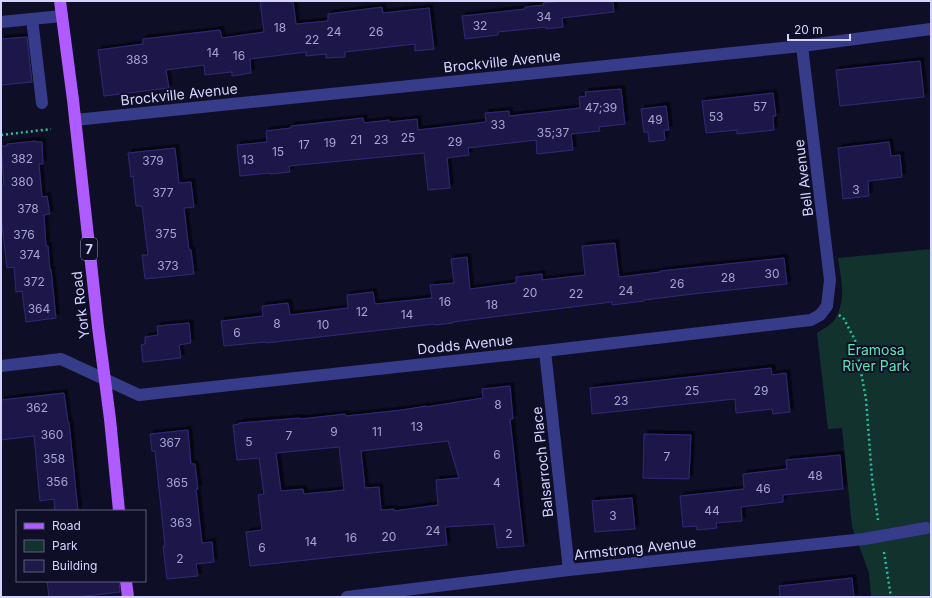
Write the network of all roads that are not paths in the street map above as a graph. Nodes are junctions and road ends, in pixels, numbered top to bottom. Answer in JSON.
{"nodes":[{"id":1,"x":60,"y":1,"type":"edge"},
{"id":2,"x":62,"y":16,"type":"junction"},
{"id":3,"x":32,"y":19,"type":"junction"},
{"id":4,"x":1,"y":22,"type":"edge"},
{"id":5,"x":931,"y":29,"type":"edge"},
{"id":6,"x":802,"y":46,"type":"junction"},
{"id":7,"x":42,"y":103,"type":"dead end"},
{"id":8,"x":75,"y":120,"type":"junction"},
{"id":9,"x":828,"y":306,"type":"joint"},
{"id":10,"x":545,"y":351,"type":"junction"},
{"id":11,"x":1,"y":366,"type":"edge"},
{"id":12,"x":104,"y":379,"type":"junction"},
{"id":13,"x":119,"y":510,"type":"edge"},
{"id":14,"x":926,"y":528,"type":"dead end"},
{"id":15,"x":569,"y":570,"type":"junction"},
{"id":16,"x":126,"y":582,"type":"edge"},
{"id":17,"x":128,"y":597,"type":"edge"},
{"id":18,"x":347,"y":597,"type":"edge"}],
"edges":[{"from":1,"to":2,"type":"main road","name":"York Road","number":"7"},
{"from":2,"to":3,"type":"street"},
{"from":2,"to":8,"type":"main road","name":"York Road","number":"7"},
{"from":3,"to":4,"type":"street"},
{"from":3,"to":7,"type":"street"},
{"from":5,"to":6,"type":"street","name":"Brockville Avenue"},
{"from":6,"to":8,"type":"street","name":"Brockville Avenue"},
{"from":6,"to":9,"type":"street","name":"Bell Avenue"},
{"from":8,"to":12,"type":"main road","name":"York Road","number":"7"},
{"from":9,"to":10,"type":"street","name":"Dodds Avenue"},
{"from":10,"to":12,"type":"street","name":"Dodds Avenue"},
{"from":10,"to":15,"type":"street","name":"Balsarroch Place"},
{"from":11,"to":12,"type":"street","name":"Dodds Avenue"},
{"from":12,"to":13,"type":"main road","name":"York Road","number":"7"},
{"from":14,"to":15,"type":"street","name":"Armstrong Avenue"},
{"from":15,"to":18,"type":"street","name":"Armstrong Avenue"},
{"from":16,"to":17,"type":"main road"}]}
